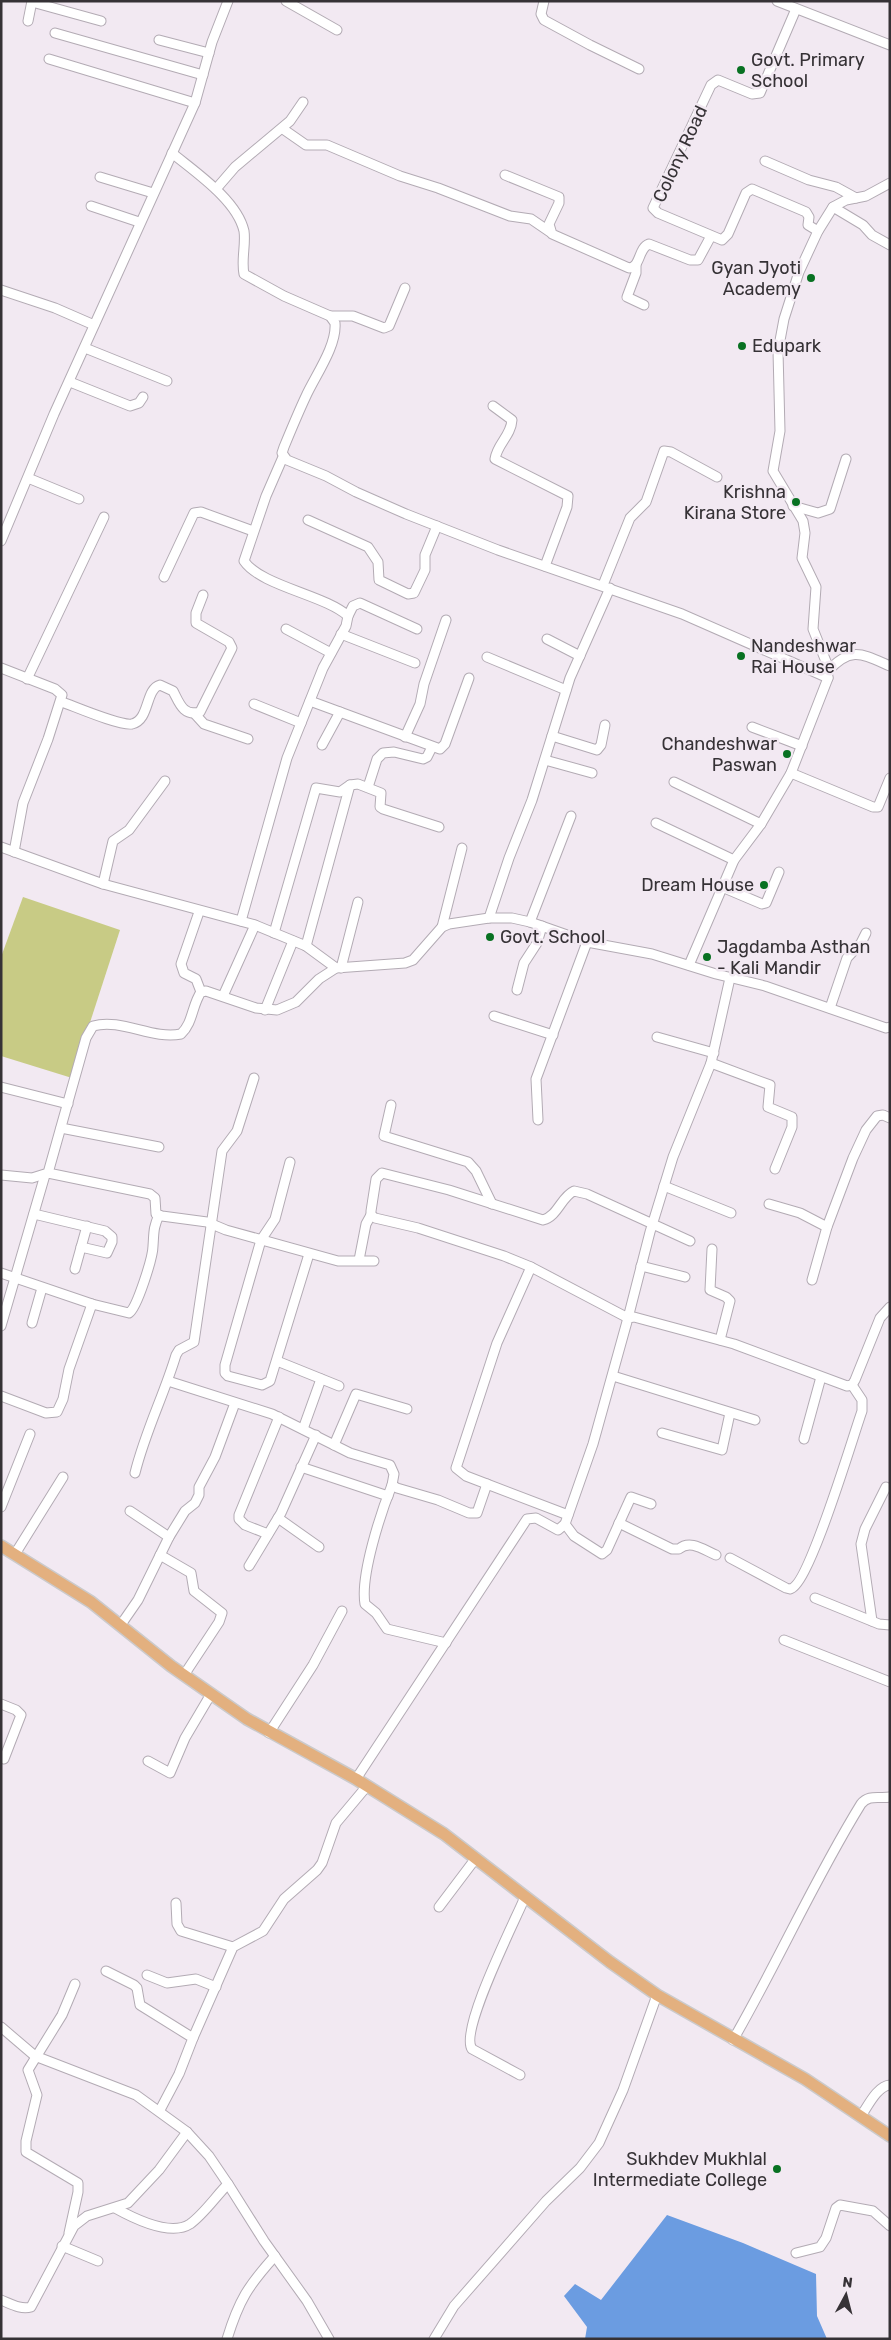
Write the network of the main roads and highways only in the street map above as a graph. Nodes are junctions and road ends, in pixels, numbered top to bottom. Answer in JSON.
{"nodes":[{"id":1,"x":1,"y":1546,"type":"edge"},
{"id":2,"x":890,"y":2136,"type":"edge"}],
"edges":[{"from":1,"to":2,"type":"main road"}]}
